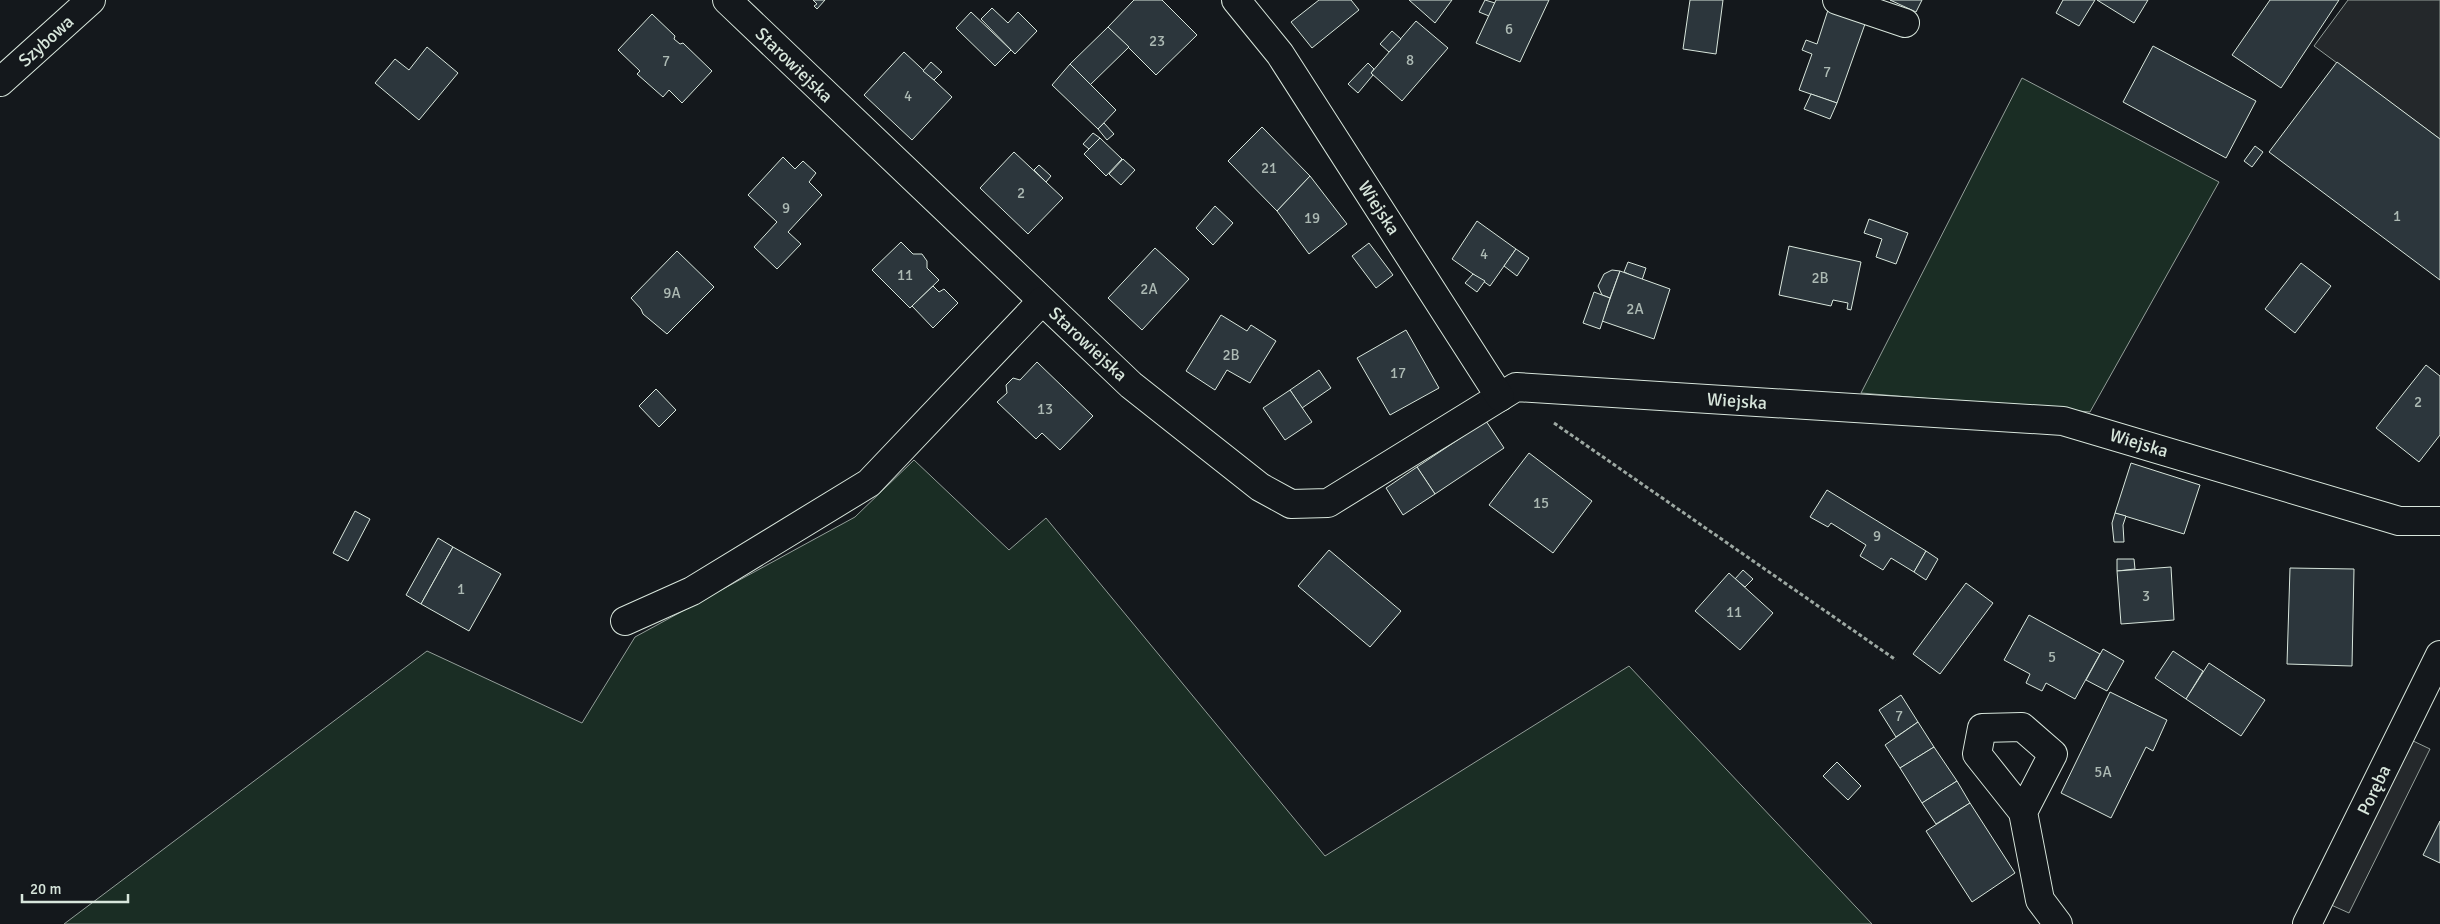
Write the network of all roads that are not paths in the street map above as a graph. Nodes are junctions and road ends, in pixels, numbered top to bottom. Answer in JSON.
{"nodes":[{"id":1,"x":91,"y":0,"type":"edge"},
{"id":2,"x":727,"y":0,"type":"edge"},
{"id":3,"x":1236,"y":0,"type":"edge"},
{"id":4,"x":1837,"y":0,"type":"edge"},
{"id":5,"x":1905,"y":23,"type":"dead end"},
{"id":6,"x":0,"y":82,"type":"edge"},
{"id":7,"x":1042,"y":301,"type":"junction"},
{"id":8,"x":1500,"y":397,"type":"junction"},
{"id":9,"x":2440,"y":521,"type":"edge"},
{"id":10,"x":626,"y":621,"type":"dead end"},
{"id":11,"x":2440,"y":655,"type":"edge"},
{"id":12,"x":2022,"y":812,"type":"dead end"},
{"id":13,"x":2058,"y":924,"type":"edge"},
{"id":14,"x":2307,"y":924,"type":"edge"}],
"edges":[{"from":1,"to":6,"type":"street","name":"Szybowa"},
{"from":2,"to":7,"type":"street","name":"Starowiejska"},
{"from":3,"to":8,"type":"street","name":"Wiejska"},
{"from":4,"to":5,"type":"street"},
{"from":7,"to":8,"type":"street","name":"Starowiejska"},
{"from":7,"to":10,"type":"street"},
{"from":8,"to":9,"type":"street","name":"Wiejska"},
{"from":11,"to":14,"type":"street","name":"Poręba"},
{"from":12,"to":13,"type":"street"}]}
